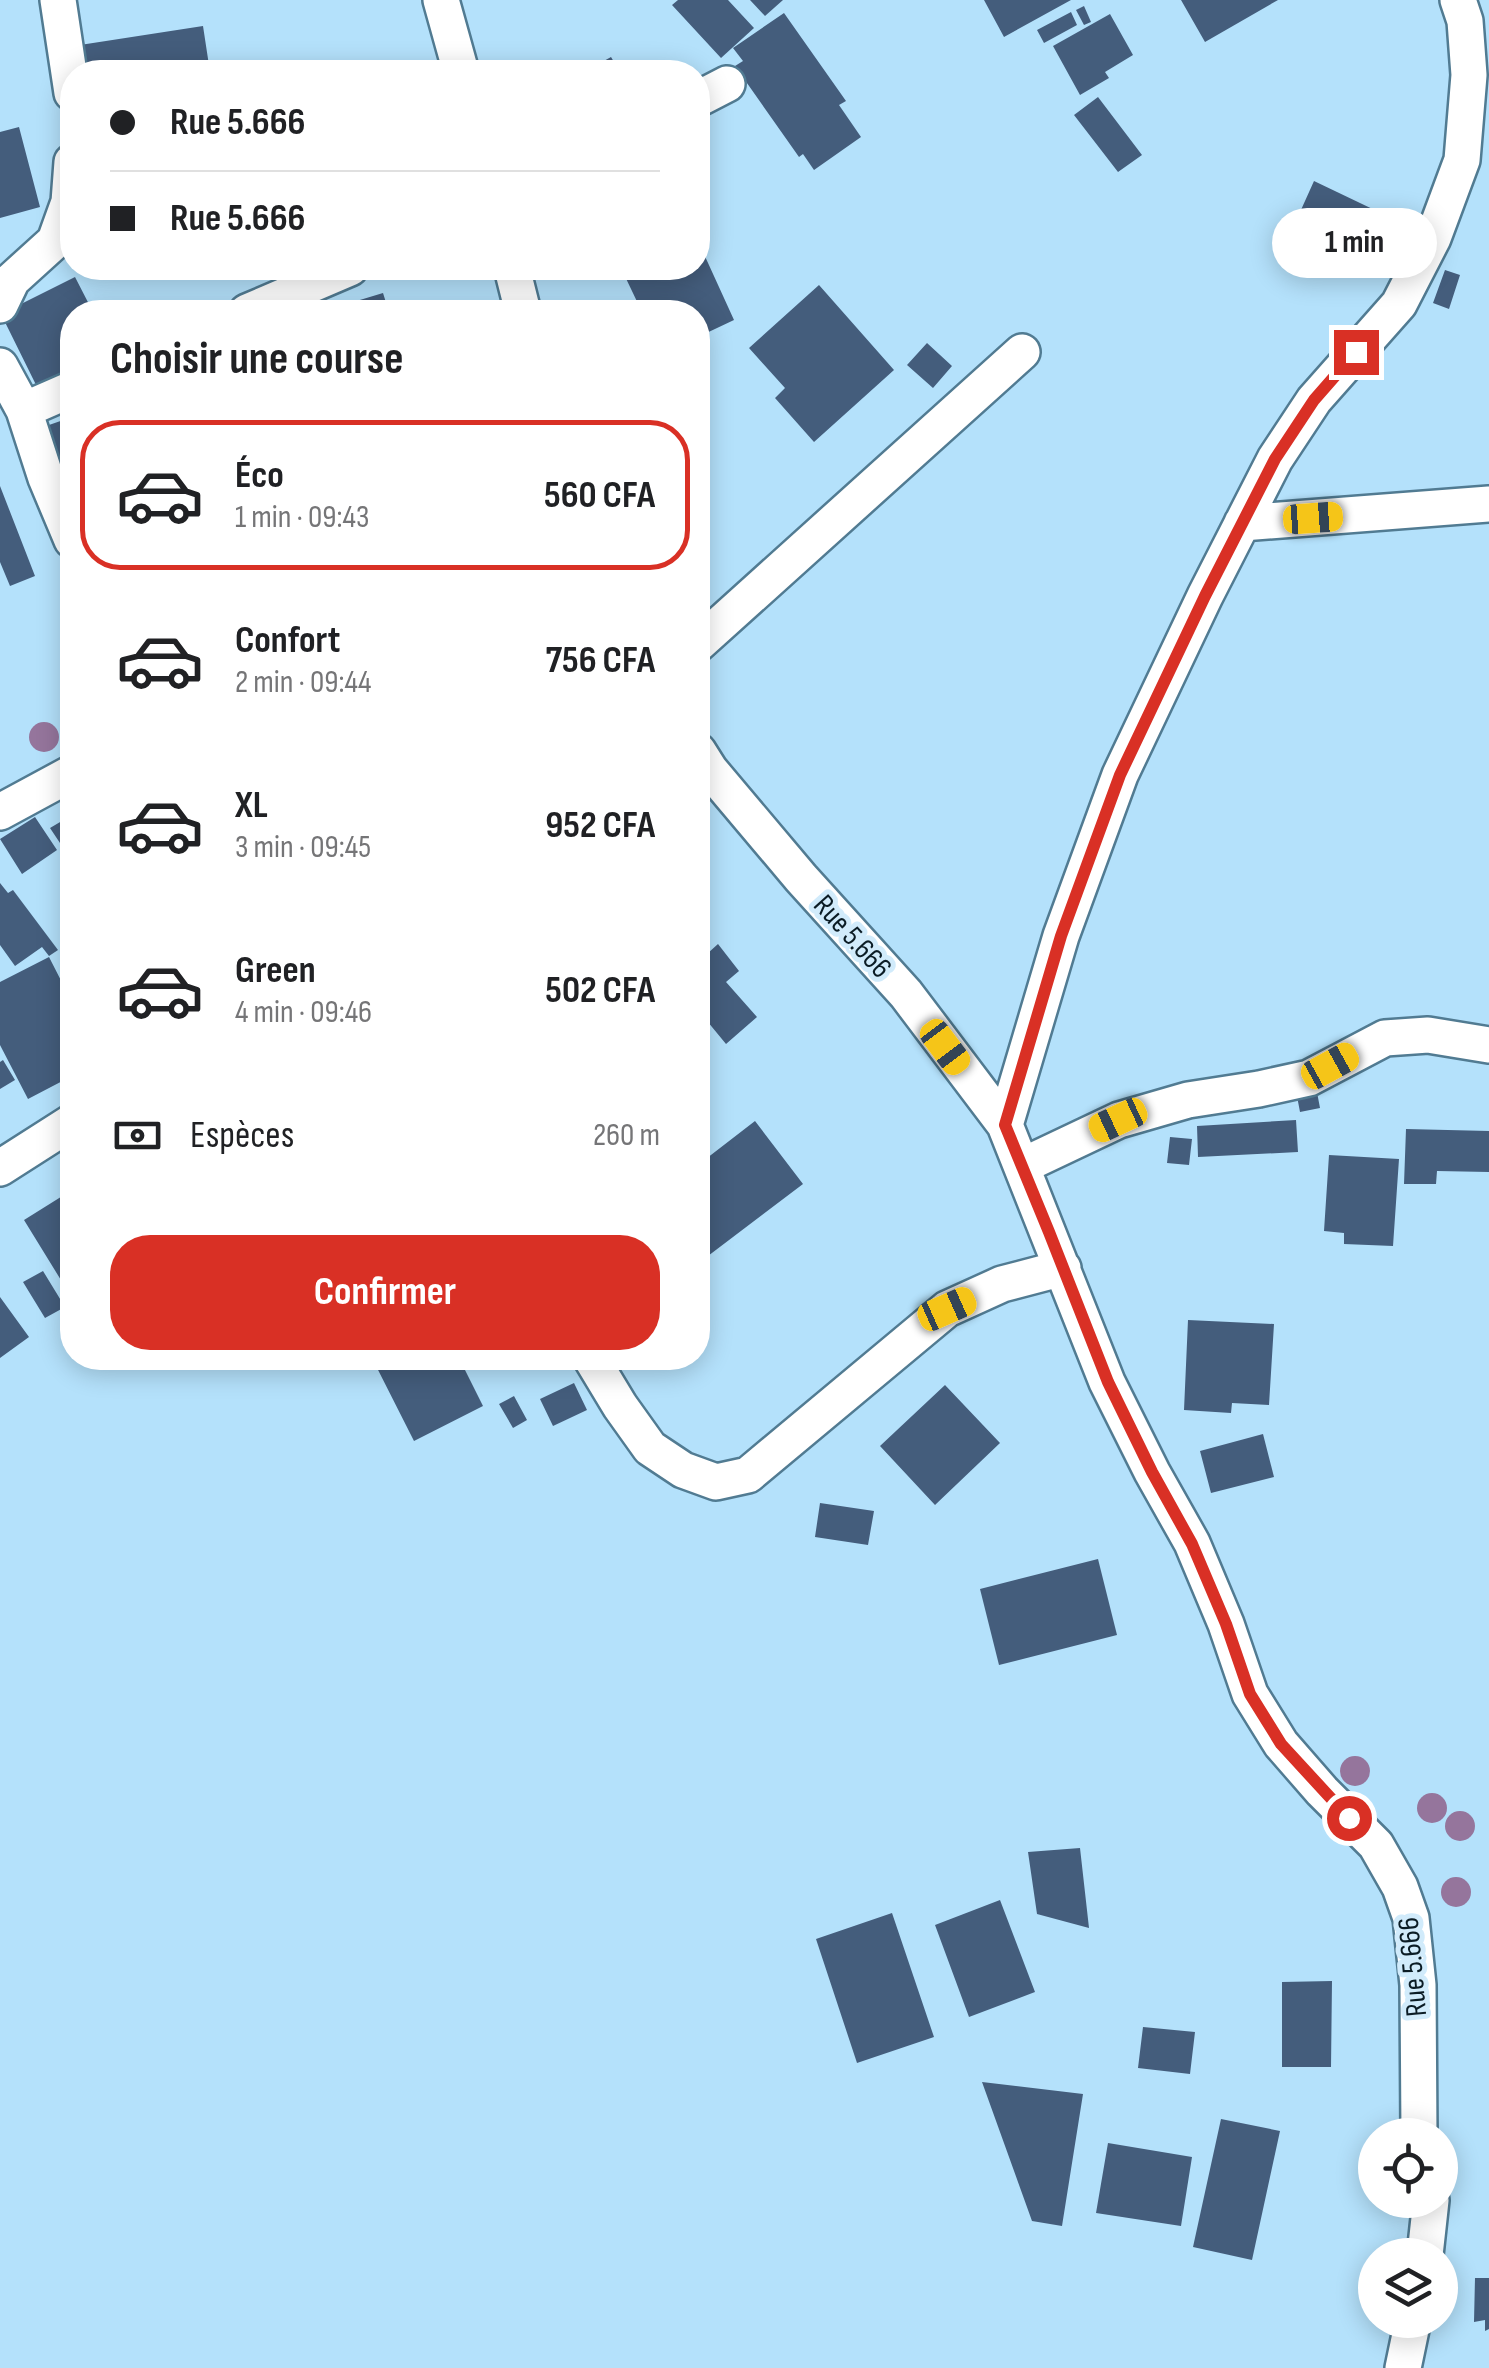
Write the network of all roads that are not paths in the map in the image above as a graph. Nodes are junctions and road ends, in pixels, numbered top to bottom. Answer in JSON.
{"nodes":[{"id":1,"x":58,"y":0,"type":"edge"},
{"id":2,"x":442,"y":0,"type":"edge"},
{"id":3,"x":1458,"y":0,"type":"edge"},
{"id":4,"x":67,"y":60,"type":"edge"},
{"id":5,"x":458,"y":60,"type":"edge"},
{"id":6,"x":60,"y":227,"type":"edge"},
{"id":7,"x":322,"y":280,"type":"edge"},
{"id":8,"x":275,"y":300,"type":"edge"},
{"id":9,"x":0,"y":306,"type":"edge"},
{"id":10,"x":1022,"y":352,"type":"dead end"},
{"id":11,"x":0,"y":366,"type":"edge"},
{"id":12,"x":60,"y":394,"type":"edge"},
{"id":13,"x":24,"y":410,"type":"junction"},
{"id":14,"x":1489,"y":504,"type":"edge"},
{"id":15,"x":60,"y":511,"type":"edge"},
{"id":16,"x":1242,"y":523,"type":"junction"},
{"id":17,"x":710,"y":633,"type":"edge"},
{"id":18,"x":710,"y":770,"type":"edge"},
{"id":19,"x":60,"y":780,"type":"edge"},
{"id":20,"x":0,"y":812,"type":"edge"},
{"id":21,"x":1489,"y":1045,"type":"edge"},
{"id":22,"x":1005,"y":1125,"type":"junction"},
{"id":23,"x":60,"y":1130,"type":"edge"},
{"id":24,"x":1022,"y":1166,"type":"junction"},
{"id":25,"x":0,"y":1168,"type":"edge"},
{"id":26,"x":1063,"y":1268,"type":"junction"},
{"id":27,"x":598,"y":1370,"type":"edge"},
{"id":28,"x":1418,"y":2118,"type":"edge"},
{"id":29,"x":1410,"y":2338,"type":"edge"},
{"id":30,"x":1403,"y":2368,"type":"edge"}],
"edges":[{"from":1,"to":4,"type":"street"},
{"from":2,"to":5,"type":"street"},
{"from":3,"to":16,"type":"street"},
{"from":6,"to":9,"type":"street"},
{"from":7,"to":8,"type":"street"},
{"from":10,"to":17,"type":"street"},
{"from":11,"to":13,"type":"street"},
{"from":12,"to":13,"type":"street"},
{"from":13,"to":15,"type":"street"},
{"from":14,"to":16,"type":"street"},
{"from":16,"to":22,"type":"street"},
{"from":18,"to":22,"type":"street","name":"Rue 5.666"},
{"from":19,"to":20,"type":"street"},
{"from":21,"to":24,"type":"street"},
{"from":22,"to":24,"type":"street","name":"Rue 5.666"},
{"from":23,"to":25,"type":"street"},
{"from":24,"to":26,"type":"street","name":"Rue 5.666"},
{"from":26,"to":27,"type":"street"},
{"from":26,"to":28,"type":"street","name":"Rue 5.666"},
{"from":29,"to":30,"type":"street"}]}
